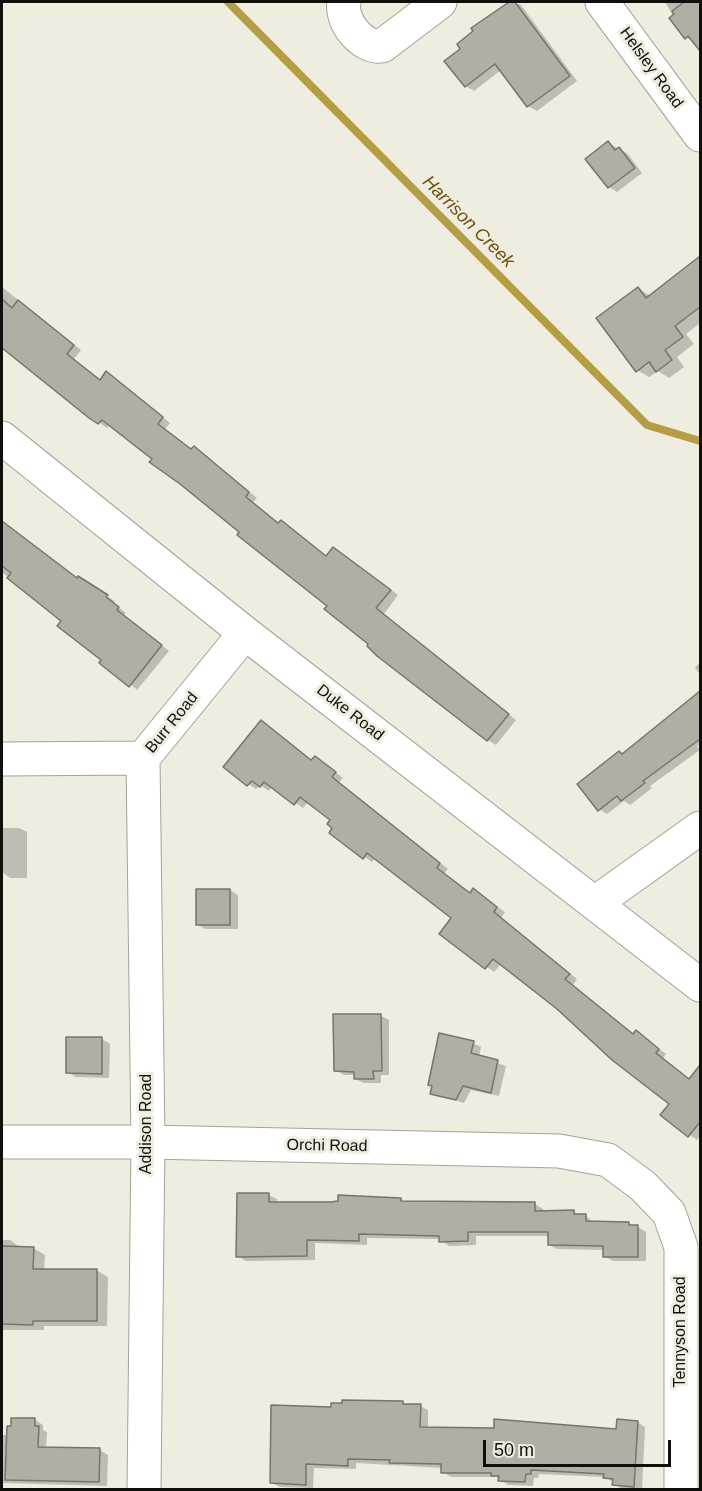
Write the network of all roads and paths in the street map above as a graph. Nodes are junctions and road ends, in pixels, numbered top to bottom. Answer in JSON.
{"nodes":[{"id":1,"x":344,"y":2,"type":"edge"},
{"id":2,"x":440,"y":2,"type":"edge"},
{"id":3,"x":602,"y":2,"type":"edge"},
{"id":4,"x":700,"y":135,"type":"edge"},
{"id":5,"x":2,"y":438,"type":"edge"},
{"id":6,"x":245,"y":633,"type":"junction"},
{"id":7,"x":143,"y":758,"type":"junction"},
{"id":8,"x":2,"y":759,"type":"edge"},
{"id":9,"x":700,"y":828,"type":"edge"},
{"id":10,"x":595,"y":903,"type":"junction"},
{"id":11,"x":700,"y":986,"type":"edge"},
{"id":12,"x":2,"y":1142,"type":"edge"},
{"id":13,"x":148,"y":1142,"type":"junction"},
{"id":14,"x":644,"y":1186,"type":"joint"},
{"id":15,"x":144,"y":1490,"type":"edge"},
{"id":16,"x":681,"y":1490,"type":"edge"}],
"edges":[{"from":1,"to":2,"type":"street"},
{"from":3,"to":4,"type":"street","name":"Helsley Road"},
{"from":5,"to":6,"type":"street","name":"Duke Road"},
{"from":6,"to":7,"type":"street","name":"Burr Road"},
{"from":6,"to":10,"type":"street","name":"Duke Road"},
{"from":7,"to":8,"type":"street","name":"Burr Road"},
{"from":7,"to":13,"type":"street","name":"Addison Road"},
{"from":9,"to":10,"type":"street"},
{"from":10,"to":11,"type":"street","name":"Duke Road"},
{"from":12,"to":13,"type":"street","name":"Orchi Road"},
{"from":13,"to":14,"type":"street","name":"Orchi Road"},
{"from":13,"to":15,"type":"street","name":"Addison Road"},
{"from":14,"to":16,"type":"street","name":"Tennyson Road"}]}
